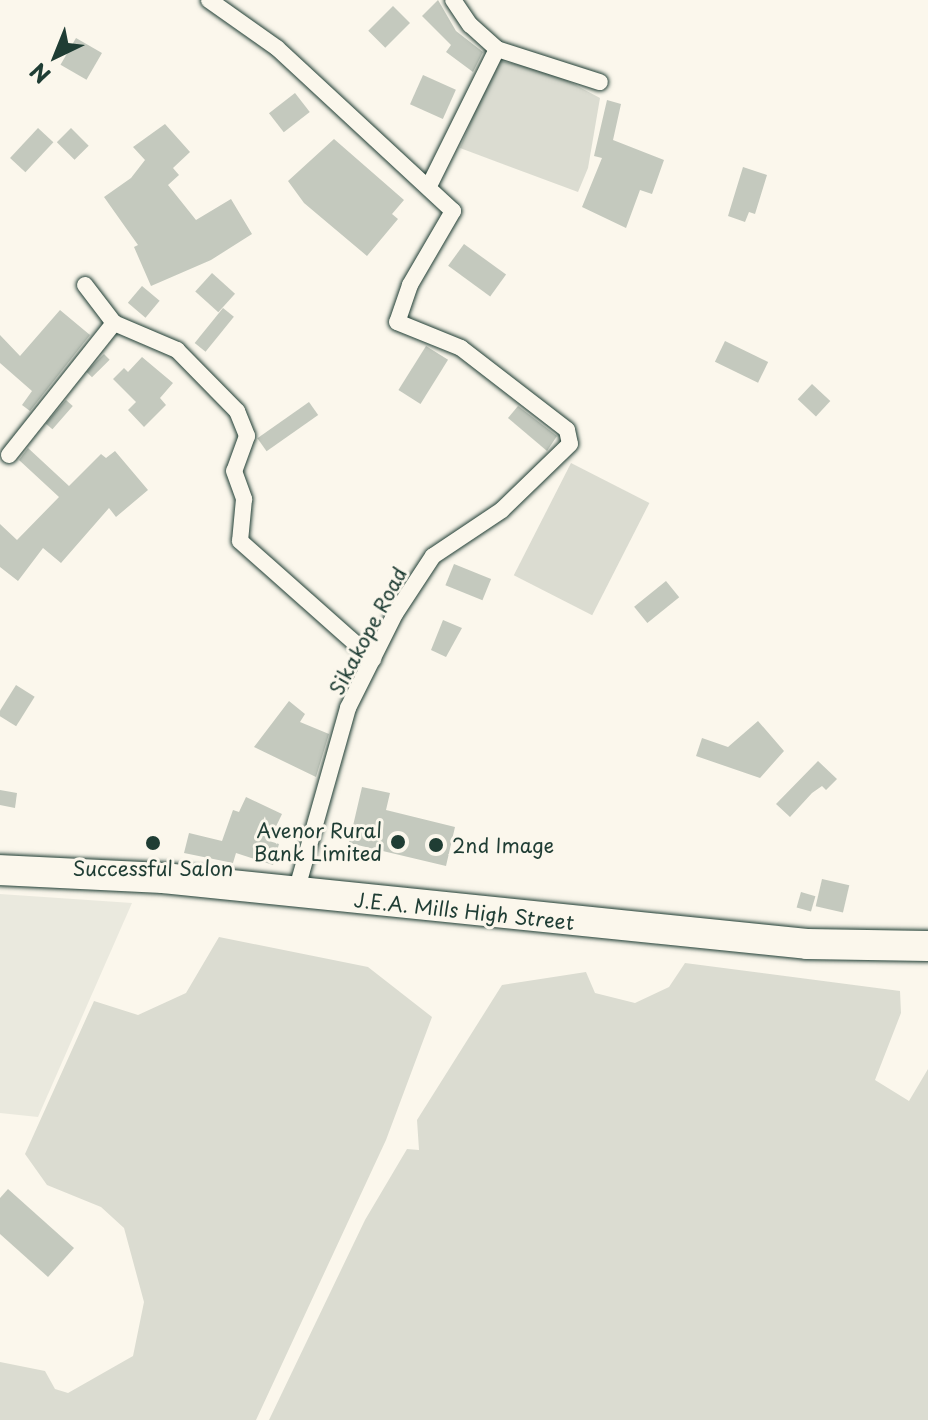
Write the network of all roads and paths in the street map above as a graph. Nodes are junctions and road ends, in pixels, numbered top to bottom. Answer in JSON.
{"nodes":[{"id":1,"x":209,"y":0,"type":"edge"},
{"id":2,"x":453,"y":0,"type":"edge"},
{"id":3,"x":497,"y":49,"type":"junction"},
{"id":4,"x":600,"y":82,"type":"dead end"},
{"id":5,"x":429,"y":186,"type":"junction"},
{"id":6,"x":85,"y":285,"type":"dead end"},
{"id":7,"x":114,"y":323,"type":"junction"},
{"id":8,"x":9,"y":455,"type":"dead end"},
{"id":9,"x":373,"y":659,"type":"junction"},
{"id":10,"x":0,"y":870,"type":"edge"},
{"id":11,"x":296,"y":892,"type":"junction"},
{"id":12,"x":928,"y":946,"type":"edge"}],
"edges":[{"from":1,"to":5,"type":"street","name":"Sikakope Road"},
{"from":2,"to":3,"type":"street"},
{"from":3,"to":4,"type":"street"},
{"from":3,"to":5,"type":"street"},
{"from":5,"to":9,"type":"street","name":"Sikakope Road"},
{"from":6,"to":7,"type":"street"},
{"from":7,"to":8,"type":"street"},
{"from":7,"to":9,"type":"street"},
{"from":9,"to":11,"type":"street","name":"Sikakope Road"},
{"from":10,"to":11,"type":"highway","name":"J.E.A. Mills High Street"},
{"from":11,"to":12,"type":"highway","name":"J.E.A. Mills High Street"}]}
